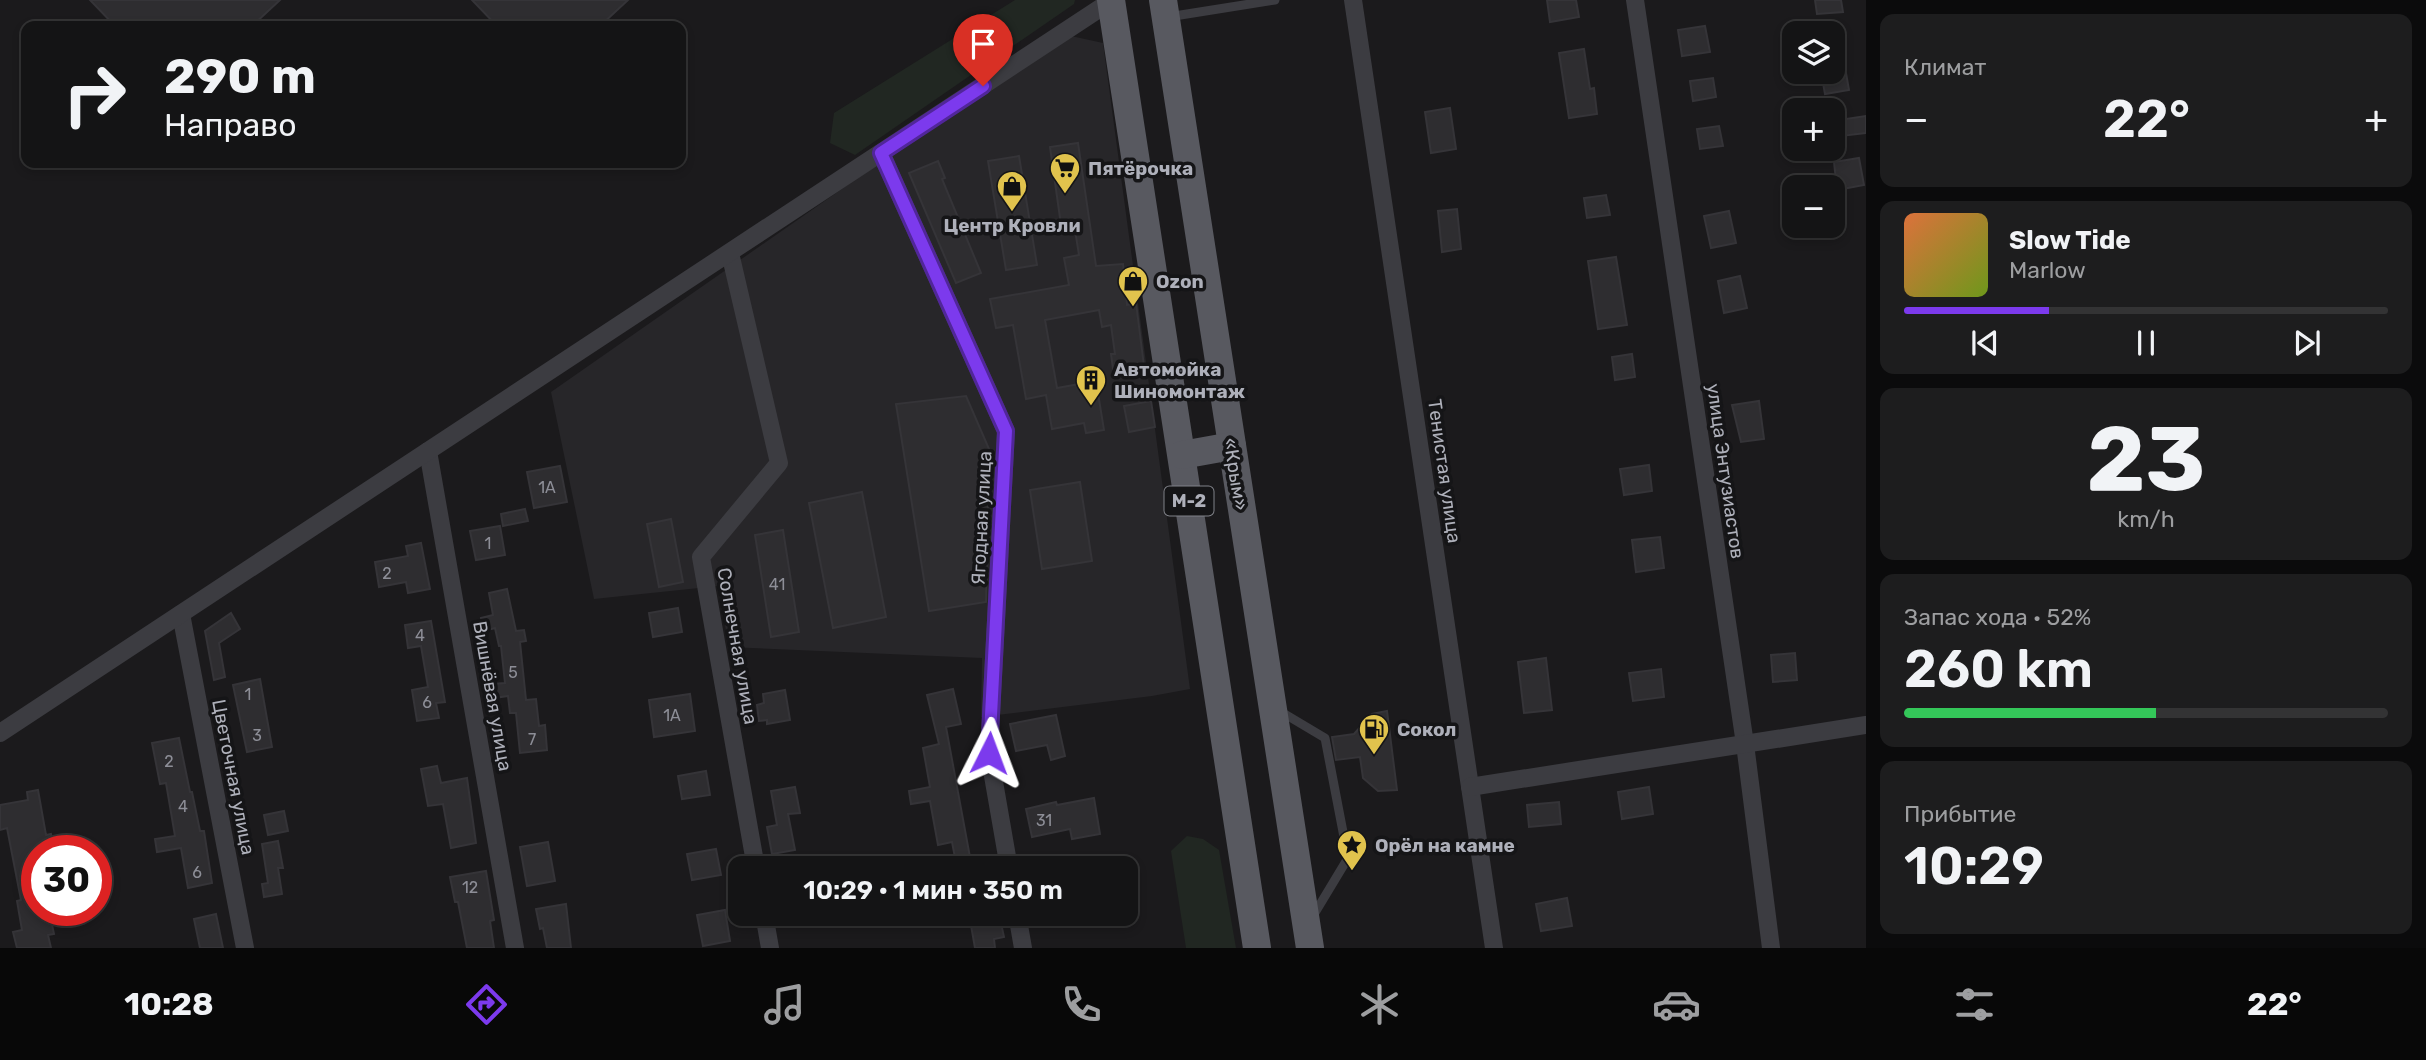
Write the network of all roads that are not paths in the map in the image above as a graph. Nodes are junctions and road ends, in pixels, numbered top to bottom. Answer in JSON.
{"nodes":[{"id":1,"x":1111,"y":0,"type":"edge"},
{"id":2,"x":1275,"y":0,"type":"edge"},
{"id":3,"x":1353,"y":0,"type":"edge"},
{"id":4,"x":1635,"y":0,"type":"edge"},
{"id":5,"x":1165,"y":9,"type":"edge"},
{"id":6,"x":881,"y":153,"type":"junction"},
{"id":7,"x":730,"y":253,"type":"junction"},
{"id":8,"x":1232,"y":446,"type":"junction"},
{"id":9,"x":428,"y":451,"type":"junction"},
{"id":10,"x":1182,"y":455,"type":"junction"},
{"id":11,"x":181,"y":614,"type":"junction"},
{"id":12,"x":1273,"y":706,"type":"junction"},
{"id":13,"x":1866,"y":725,"type":"edge"},
{"id":14,"x":0,"y":733,"type":"edge"},
{"id":15,"x":1745,"y":744,"type":"junction"},
{"id":16,"x":1470,"y":787,"type":"junction"},
{"id":17,"x":754,"y":856,"type":"edge"},
{"id":18,"x":1007,"y":856,"type":"edge"},
{"id":19,"x":766,"y":926,"type":"edge"},
{"id":20,"x":1019,"y":926,"type":"edge"},
{"id":21,"x":1308,"y":937,"type":"edge"},
{"id":22,"x":245,"y":948,"type":"edge"},
{"id":23,"x":515,"y":948,"type":"edge"},
{"id":24,"x":770,"y":948,"type":"edge"},
{"id":25,"x":1023,"y":948,"type":"edge"},
{"id":26,"x":1257,"y":948,"type":"edge"},
{"id":27,"x":1494,"y":948,"type":"edge"},
{"id":28,"x":1771,"y":948,"type":"edge"}],
"edges":[{"from":1,"to":6,"type":"street"},
{"from":1,"to":10,"type":"main road","number":"М-2"},
{"from":2,"to":5,"type":"lane"},
{"from":3,"to":16,"type":"street","name":"Тенистая улица"},
{"from":4,"to":15,"type":"street","name":"улица Энтузиастов"},
{"from":5,"to":8,"type":"main road","name":"«Крым»","number":"М-2"},
{"from":6,"to":7,"type":"street"},
{"from":6,"to":18,"type":"street","name":"Ягодная улица"},
{"from":7,"to":9,"type":"street"},
{"from":7,"to":17,"type":"street","name":"Солнечная улица"},
{"from":8,"to":10,"type":"main road"},
{"from":8,"to":12,"type":"main road","name":"«Крым»","number":"М-2"},
{"from":9,"to":11,"type":"street"},
{"from":9,"to":23,"type":"street","name":"Вишнёвая улица"},
{"from":10,"to":26,"type":"main road","number":"М-2"},
{"from":11,"to":14,"type":"street"},
{"from":11,"to":22,"type":"street","name":"Цветочная улица"},
{"from":12,"to":21,"type":"main road","name":"«Крым»","number":"М-2"},
{"from":12,"to":21,"type":"lane"},
{"from":13,"to":15,"type":"street"},
{"from":15,"to":16,"type":"street"},
{"from":15,"to":28,"type":"street","name":"улица Энтузиастов"},
{"from":16,"to":27,"type":"street","name":"Тенистая улица"},
{"from":19,"to":24,"type":"street"},
{"from":20,"to":25,"type":"street"}]}
